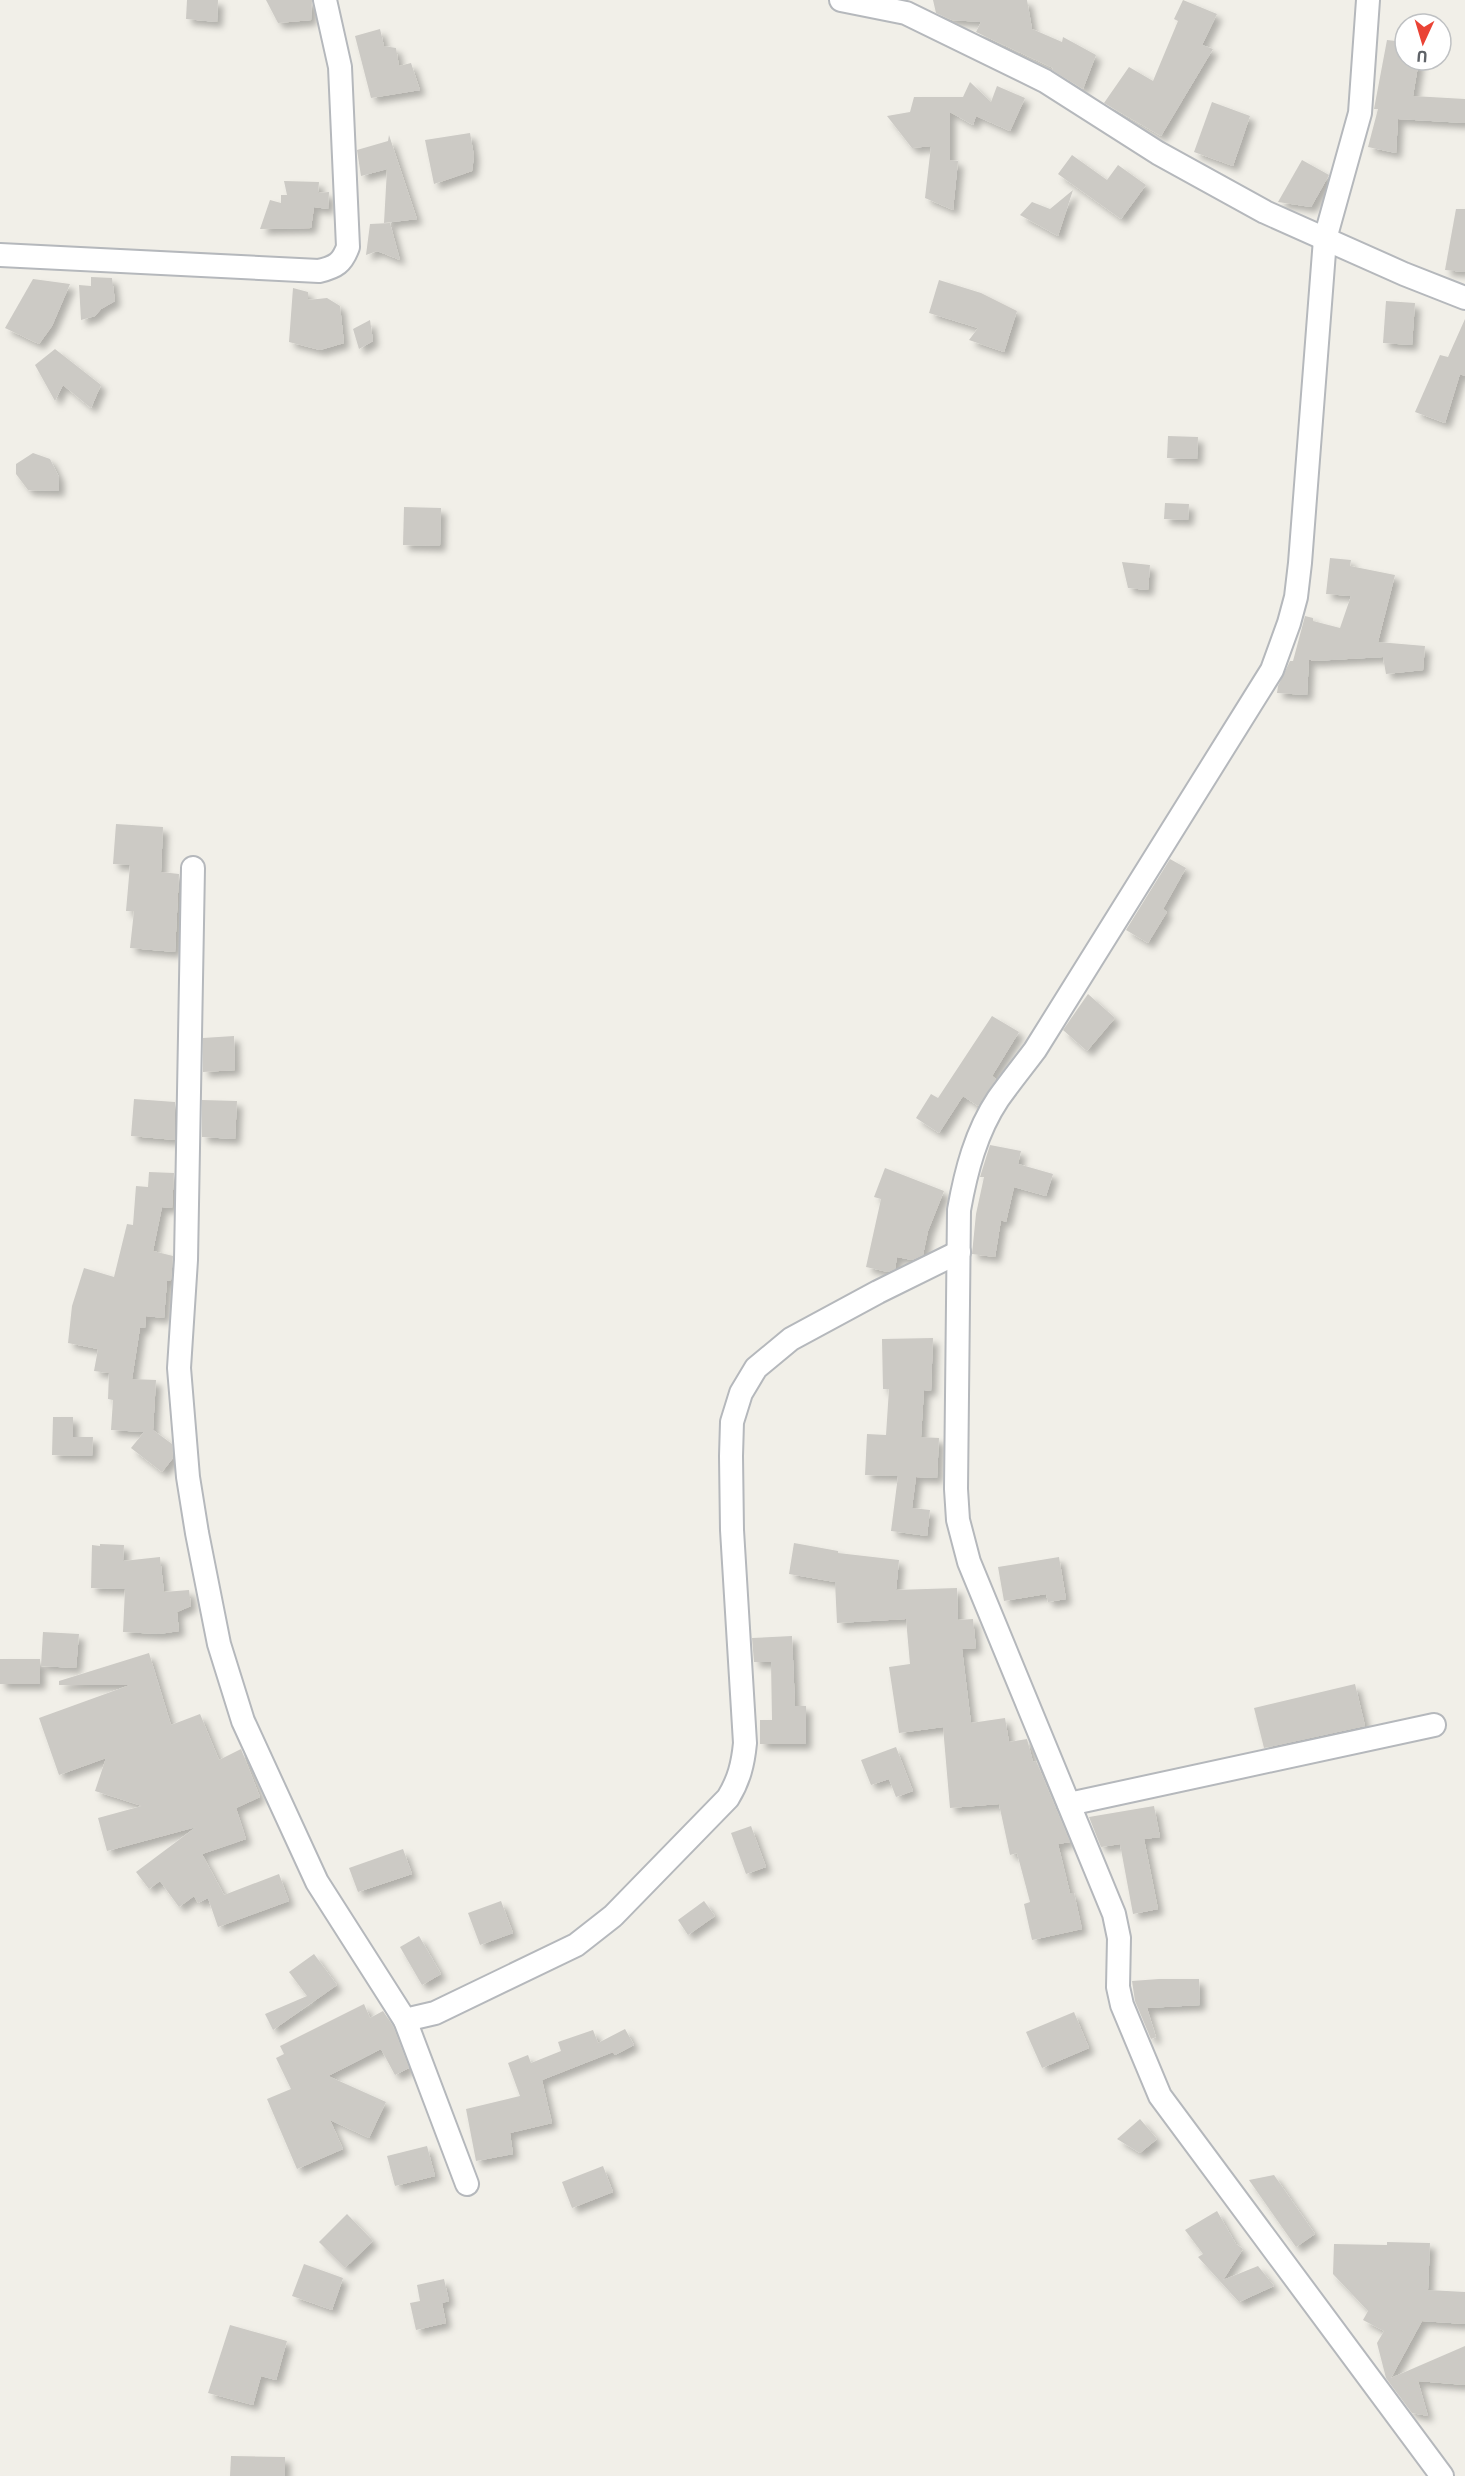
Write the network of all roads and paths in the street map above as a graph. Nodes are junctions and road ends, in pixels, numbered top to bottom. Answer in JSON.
{"nodes":[{"id":1,"x":325,"y":0,"type":"edge"},
{"id":2,"x":841,"y":0,"type":"edge"},
{"id":3,"x":1368,"y":0,"type":"edge"},
{"id":4,"x":1325,"y":239,"type":"junction"},
{"id":5,"x":0,"y":255,"type":"edge"},
{"id":6,"x":1465,"y":298,"type":"edge"},
{"id":7,"x":193,"y":868,"type":"dead end"},
{"id":8,"x":959,"y":1252,"type":"junction"},
{"id":9,"x":1434,"y":1725,"type":"dead end"},
{"id":10,"x":1069,"y":1804,"type":"junction"},
{"id":11,"x":405,"y":2020,"type":"junction"},
{"id":12,"x":467,"y":2184,"type":"dead end"},
{"id":13,"x":1442,"y":2476,"type":"edge"}],
"edges":[{"from":1,"to":5,"type":"street"},
{"from":2,"to":4,"type":"street"},
{"from":3,"to":4,"type":"street"},
{"from":4,"to":6,"type":"street"},
{"from":4,"to":8,"type":"street"},
{"from":7,"to":11,"type":"street"},
{"from":8,"to":10,"type":"street"},
{"from":8,"to":11,"type":"street"},
{"from":9,"to":10,"type":"street"},
{"from":10,"to":13,"type":"street"},
{"from":11,"to":12,"type":"street"}]}
